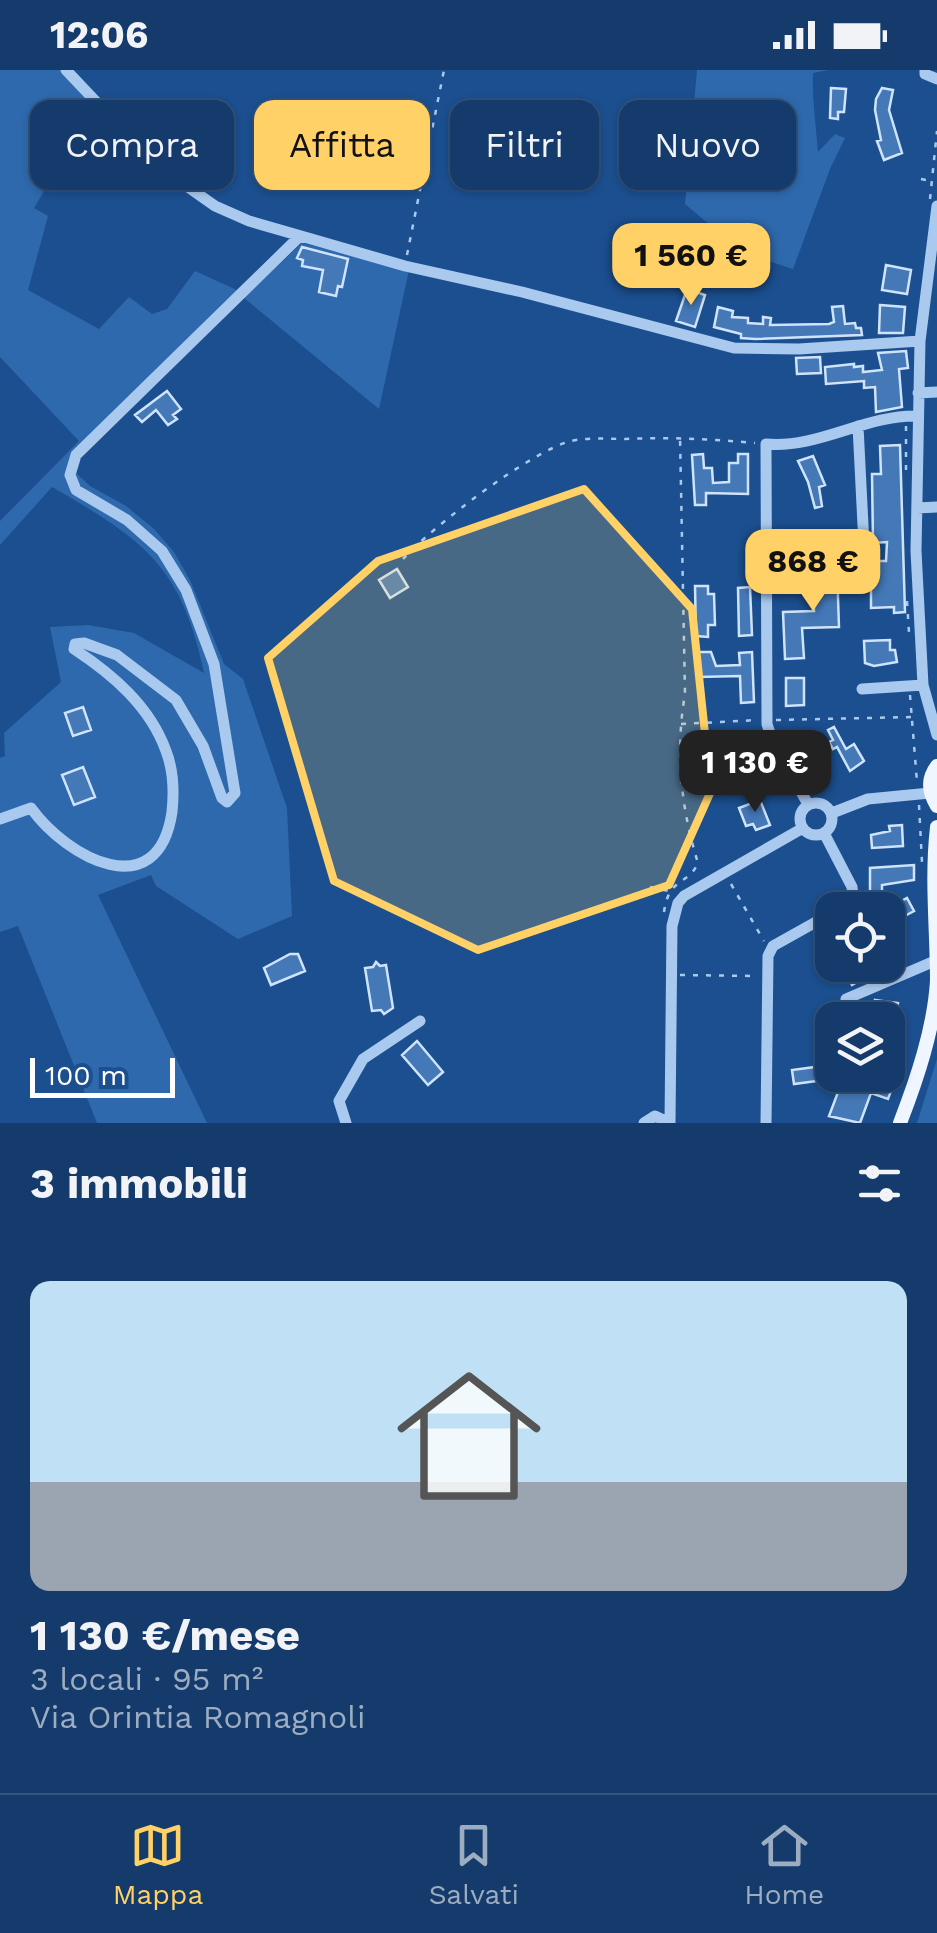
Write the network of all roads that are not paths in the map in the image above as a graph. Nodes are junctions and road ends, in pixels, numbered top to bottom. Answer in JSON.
{"nodes":[{"id":1,"x":66,"y":70,"type":"edge"},
{"id":2,"x":925,"y":70,"type":"edge"},
{"id":3,"x":937,"y":79,"type":"edge"},
{"id":4,"x":937,"y":206,"type":"edge"},
{"id":5,"x":299,"y":237,"type":"junction"},
{"id":6,"x":920,"y":341,"type":"junction"},
{"id":7,"x":937,"y":392,"type":"edge"},
{"id":8,"x":918,"y":393,"type":"junction"},
{"id":9,"x":917,"y":416,"type":"junction"},
{"id":10,"x":858,"y":426,"type":"junction"},
{"id":11,"x":937,"y":507,"type":"edge"},
{"id":12,"x":916,"y":508,"type":"junction"},
{"id":13,"x":766,"y":558,"type":"junction"},
{"id":14,"x":848,"y":558,"type":"dead end"},
{"id":15,"x":865,"y":565,"type":"dead end"},
{"id":16,"x":923,"y":686,"type":"junction"},
{"id":17,"x":862,"y":689,"type":"dead end"},
{"id":18,"x":936,"y":731,"type":"edge"},
{"id":19,"x":936,"y":765,"type":"edge"},
{"id":20,"x":934,"y":802,"type":"edge"},
{"id":21,"x":808,"y":804,"type":"junction"},
{"id":22,"x":832,"y":813,"type":"junction"},
{"id":23,"x":937,"y":815,"type":"edge"},
{"id":24,"x":0,"y":819,"type":"edge"},
{"id":25,"x":937,"y":827,"type":"edge"},
{"id":26,"x":803,"y":828,"type":"junction"},
{"id":27,"x":824,"y":833,"type":"junction"},
{"id":28,"x":935,"y":858,"type":"edge"},
{"id":29,"x":853,"y":892,"type":"edge"},
{"id":30,"x":815,"y":923,"type":"edge"},
{"id":31,"x":937,"y":960,"type":"edge"},
{"id":32,"x":846,"y":1000,"type":"dead end"},
{"id":33,"x":420,"y":1021,"type":"dead end"},
{"id":34,"x":671,"y":1100,"type":"junction"},
{"id":35,"x":650,"y":1119,"type":"edge"},
{"id":36,"x":346,"y":1123,"type":"edge"},
{"id":37,"x":670,"y":1123,"type":"edge"},
{"id":38,"x":766,"y":1123,"type":"edge"},
{"id":39,"x":900,"y":1123,"type":"edge"}],
"edges":[{"from":1,"to":5,"type":"street"},
{"from":2,"to":3,"type":"street"},
{"from":4,"to":6,"type":"street"},
{"from":5,"to":6,"type":"street"},
{"from":5,"to":24,"type":"street"},
{"from":6,"to":8,"type":"street"},
{"from":7,"to":8,"type":"street"},
{"from":8,"to":9,"type":"street"},
{"from":9,"to":10,"type":"street"},
{"from":9,"to":12,"type":"street"},
{"from":10,"to":13,"type":"street"},
{"from":10,"to":15,"type":"street"},
{"from":11,"to":12,"type":"street"},
{"from":12,"to":16,"type":"street"},
{"from":13,"to":14,"type":"street"},
{"from":13,"to":21,"type":"street"},
{"from":16,"to":17,"type":"street"},
{"from":16,"to":18,"type":"street"},
{"from":19,"to":20,"type":"main road"},
{"from":20,"to":22,"type":"street"},
{"from":20,"to":23,"type":"main road"},
{"from":21,"to":22,"type":"street"},
{"from":21,"to":26,"type":"street"},
{"from":22,"to":27,"type":"street"},
{"from":25,"to":28,"type":"main road"},
{"from":26,"to":27,"type":"street"},
{"from":26,"to":34,"type":"street"},
{"from":27,"to":29,"type":"street"},
{"from":28,"to":31,"type":"main road"},
{"from":30,"to":38,"type":"street"},
{"from":31,"to":32,"type":"street"},
{"from":31,"to":39,"type":"main road"},
{"from":33,"to":36,"type":"street"},
{"from":34,"to":35,"type":"street"},
{"from":34,"to":37,"type":"street"},
{"from":35,"to":37,"type":"street"}]}
